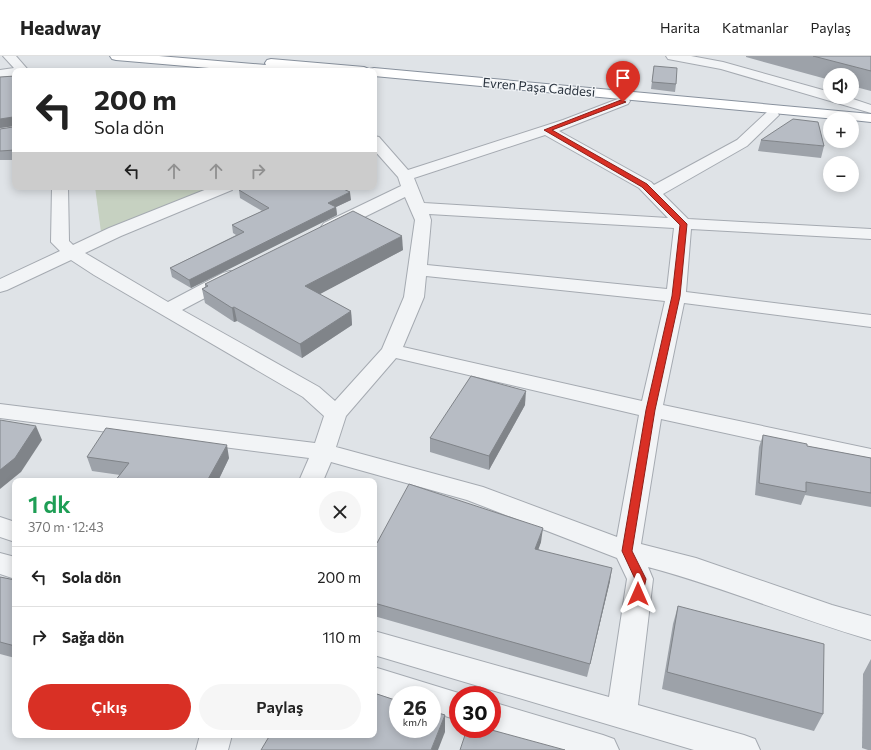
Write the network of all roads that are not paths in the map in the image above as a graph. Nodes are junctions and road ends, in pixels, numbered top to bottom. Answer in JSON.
{"nodes":[{"id":1,"x":9,"y":56,"type":"edge"},
{"id":2,"x":116,"y":56,"type":"edge"},
{"id":3,"x":200,"y":56,"type":"edge"},
{"id":4,"x":679,"y":57,"type":"edge"},
{"id":5,"x":20,"y":68,"type":"edge"},
{"id":6,"x":254,"y":68,"type":"edge"},
{"id":7,"x":331,"y":68,"type":"edge"},
{"id":8,"x":12,"y":72,"type":"edge"},
{"id":9,"x":377,"y":72,"type":"edge"},
{"id":10,"x":0,"y":74,"type":"edge"},
{"id":11,"x":377,"y":79,"type":"edge"},
{"id":12,"x":823,"y":94,"type":"edge"},
{"id":13,"x":623,"y":102,"type":"junction"},
{"id":14,"x":855,"y":104,"type":"edge"},
{"id":15,"x":871,"y":109,"type":"edge"},
{"id":16,"x":772,"y":115,"type":"junction"},
{"id":17,"x":871,"y":118,"type":"edge"},
{"id":18,"x":823,"y":120,"type":"edge"},
{"id":19,"x":859,"y":124,"type":"edge"},
{"id":20,"x":871,"y":125,"type":"edge"},
{"id":21,"x":547,"y":130,"type":"junction"},
{"id":22,"x":377,"y":145,"type":"edge"},
{"id":23,"x":408,"y":182,"type":"junction"},
{"id":24,"x":60,"y":190,"type":"edge"},
{"id":25,"x":218,"y":190,"type":"edge"},
{"id":26,"x":652,"y":193,"type":"junction"},
{"id":27,"x":418,"y":208,"type":"junction"},
{"id":28,"x":683,"y":224,"type":"junction"},
{"id":29,"x":317,"y":233,"type":"edge"},
{"id":30,"x":871,"y":234,"type":"edge"},
{"id":31,"x":71,"y":252,"type":"junction"},
{"id":32,"x":246,"y":269,"type":"edge"},
{"id":33,"x":417,"y":270,"type":"junction"},
{"id":34,"x":0,"y":286,"type":"edge"},
{"id":35,"x":676,"y":296,"type":"junction"},
{"id":36,"x":168,"y":310,"type":"junction"},
{"id":37,"x":871,"y":321,"type":"edge"},
{"id":38,"x":391,"y":351,"type":"junction"},
{"id":39,"x":651,"y":410,"type":"junction"},
{"id":40,"x":0,"y":411,"type":"edge"},
{"id":41,"x":336,"y":414,"type":"junction"},
{"id":42,"x":323,"y":452,"type":"junction"},
{"id":43,"x":871,"y":457,"type":"edge"},
{"id":44,"x":312,"y":478,"type":"edge"},
{"id":45,"x":0,"y":527,"type":"edge"},
{"id":46,"x":12,"y":531,"type":"edge"},
{"id":47,"x":627,"y":551,"type":"junction"},
{"id":48,"x":0,"y":563,"type":"edge"},
{"id":49,"x":12,"y":567,"type":"edge"},
{"id":50,"x":871,"y":628,"type":"edge"},
{"id":51,"x":377,"y":644,"type":"edge"},
{"id":52,"x":377,"y":681,"type":"edge"},
{"id":53,"x":394,"y":686,"type":"edge"},
{"id":54,"x":622,"y":714,"type":"junction"},
{"id":55,"x":501,"y":719,"type":"edge"},
{"id":56,"x":215,"y":738,"type":"edge"},
{"id":57,"x":212,"y":750,"type":"edge"},
{"id":58,"x":603,"y":750,"type":"edge"},
{"id":59,"x":744,"y":750,"type":"edge"}],
"edges":[{"from":1,"to":5,"type":"street"},
{"from":2,"to":6,"type":"highway"},
{"from":3,"to":7,"type":"highway"},
{"from":4,"to":12,"type":"street"},
{"from":8,"to":10,"type":"street"},
{"from":9,"to":17,"type":"highway","name":"Evren Paşa Caddesi"},
{"from":11,"to":13,"type":"highway","name":"Evren Paşa Caddesi"},
{"from":13,"to":16,"type":"highway","name":"Evren Paşa Caddesi"},
{"from":13,"to":21,"type":"street"},
{"from":14,"to":15,"type":"street"},
{"from":16,"to":18,"type":"highway","name":"Evren Paşa Caddesi"},
{"from":16,"to":26,"type":"street"},
{"from":19,"to":20,"type":"highway"},
{"from":21,"to":23,"type":"street"},
{"from":21,"to":26,"type":"street"},
{"from":22,"to":23,"type":"street"},
{"from":23,"to":27,"type":"street"},
{"from":23,"to":29,"type":"street"},
{"from":24,"to":31,"type":"street"},
{"from":25,"to":31,"type":"street"},
{"from":26,"to":28,"type":"street"},
{"from":27,"to":28,"type":"street"},
{"from":27,"to":33,"type":"street"},
{"from":28,"to":30,"type":"street"},
{"from":28,"to":35,"type":"street"},
{"from":31,"to":34,"type":"street"},
{"from":31,"to":36,"type":"street"},
{"from":32,"to":36,"type":"street"},
{"from":33,"to":35,"type":"street"},
{"from":33,"to":38,"type":"street"},
{"from":35,"to":37,"type":"street"},
{"from":35,"to":39,"type":"street"},
{"from":36,"to":41,"type":"street"},
{"from":38,"to":39,"type":"street"},
{"from":38,"to":41,"type":"street"},
{"from":39,"to":43,"type":"street"},
{"from":39,"to":47,"type":"street"},
{"from":40,"to":42,"type":"street"},
{"from":41,"to":42,"type":"street"},
{"from":42,"to":44,"type":"street"},
{"from":42,"to":47,"type":"street"},
{"from":45,"to":46,"type":"street"},
{"from":47,"to":50,"type":"street"},
{"from":47,"to":54,"type":"street"},
{"from":48,"to":49,"type":"street"},
{"from":51,"to":54,"type":"street"},
{"from":52,"to":53,"type":"street"},
{"from":54,"to":59,"type":"street"},
{"from":55,"to":58,"type":"street"},
{"from":56,"to":57,"type":"street"}]}
